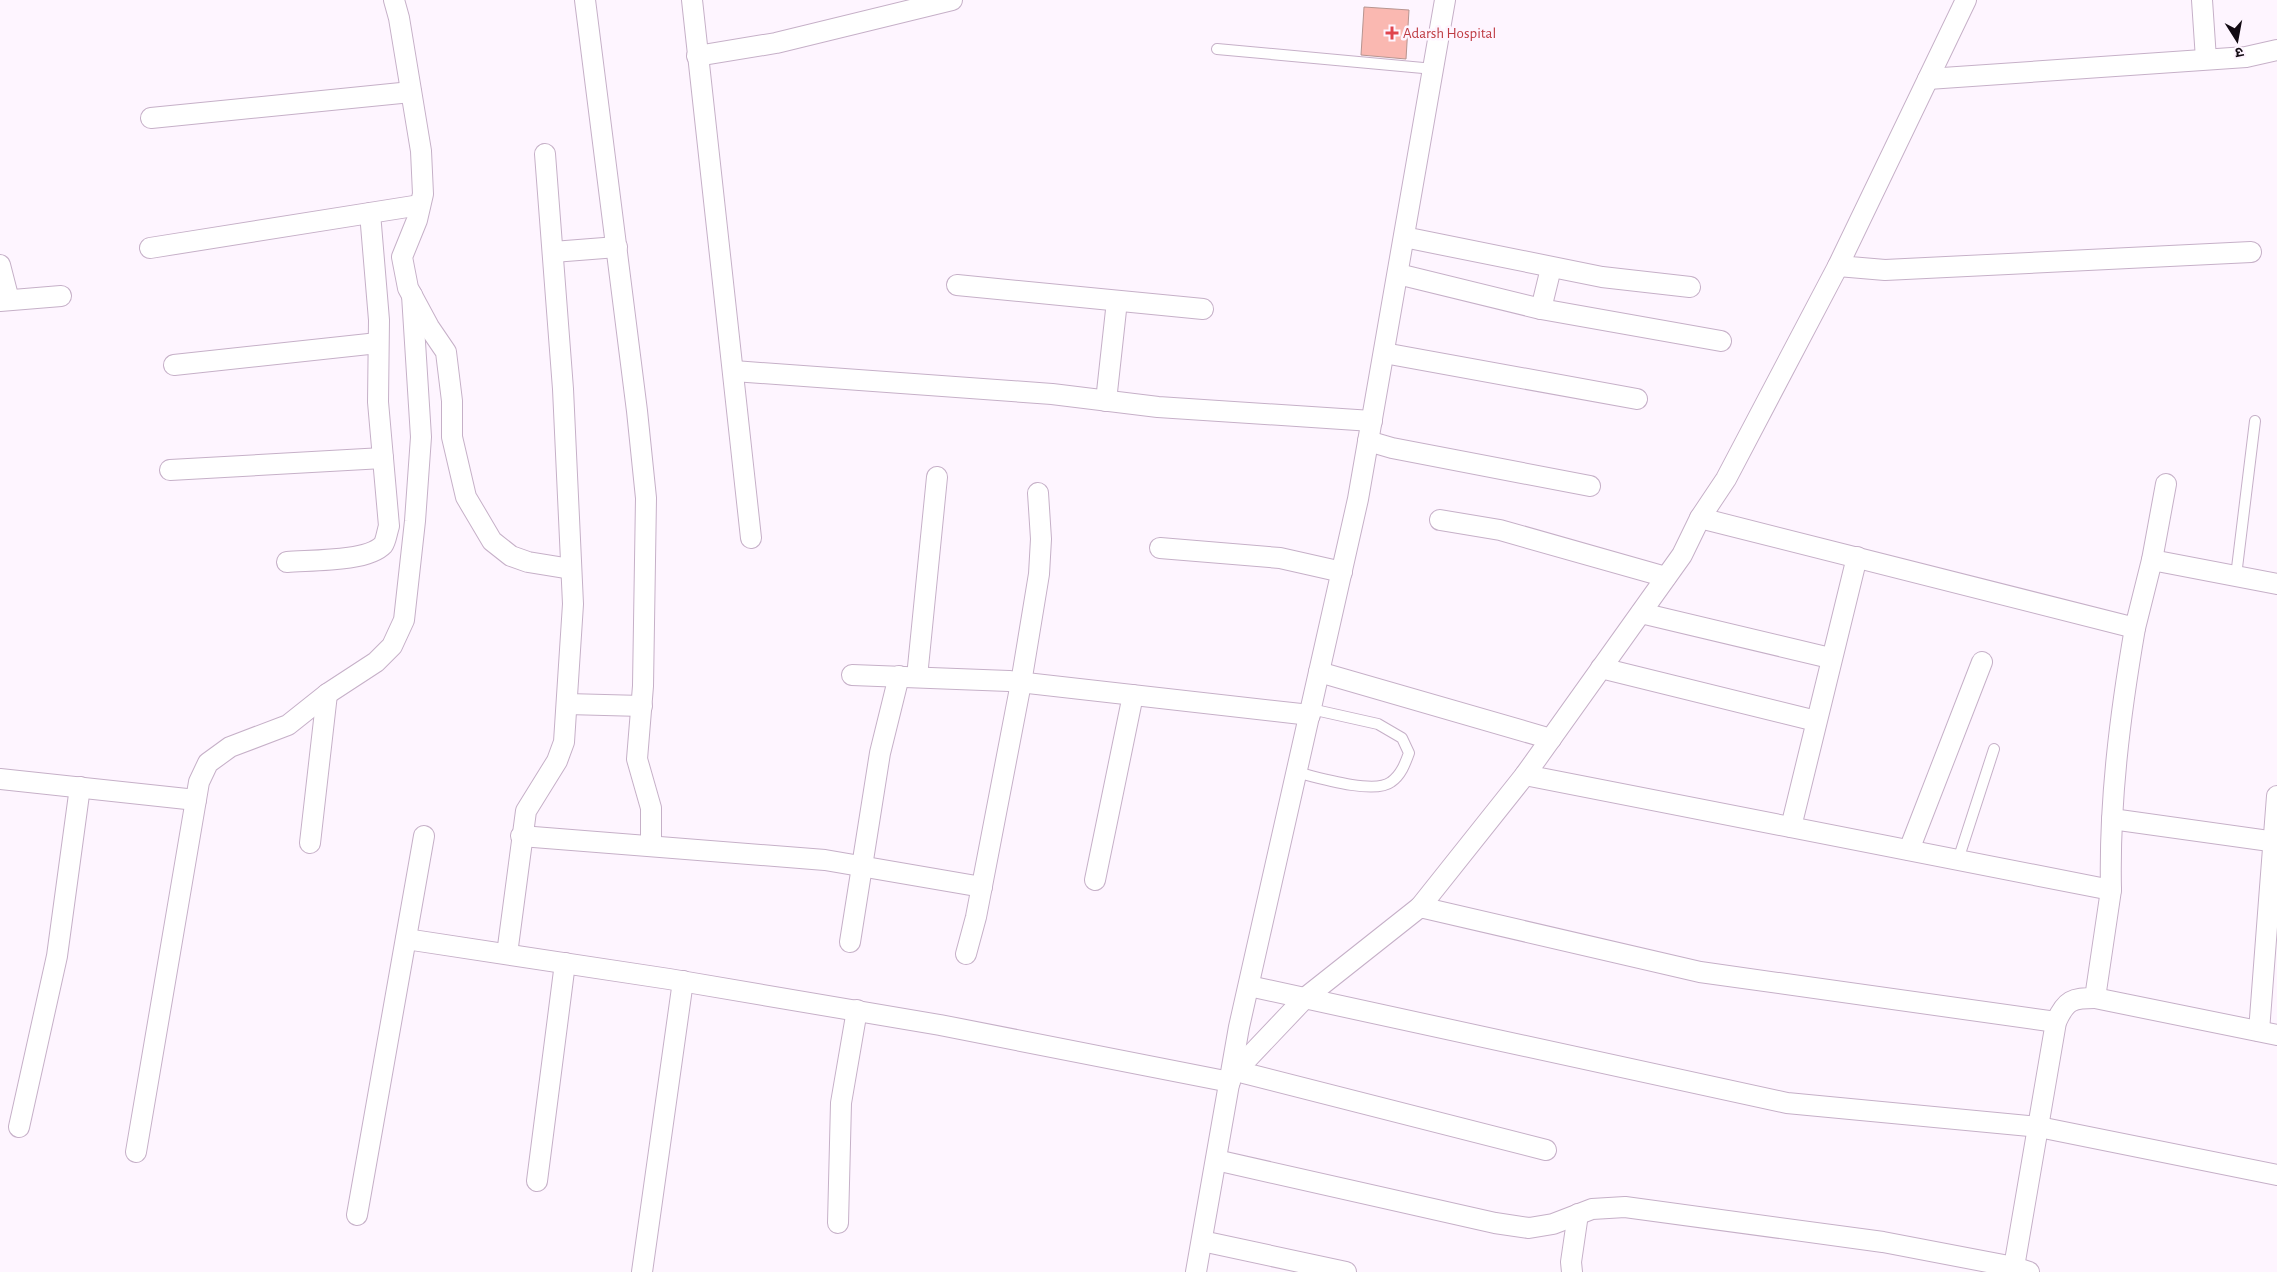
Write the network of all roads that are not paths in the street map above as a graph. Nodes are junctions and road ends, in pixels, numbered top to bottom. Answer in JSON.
{"nodes":[{"id":1,"x":394,"y":0,"type":"edge"},
{"id":2,"x":585,"y":0,"type":"edge"},
{"id":3,"x":692,"y":0,"type":"edge"},
{"id":4,"x":952,"y":0,"type":"edge"},
{"id":5,"x":1445,"y":0,"type":"edge"},
{"id":6,"x":1966,"y":0,"type":"edge"},
{"id":7,"x":2202,"y":0,"type":"edge"},
{"id":8,"x":1217,"y":49,"type":"dead end"},
{"id":9,"x":2277,"y":50,"type":"edge"},
{"id":10,"x":697,"y":56,"type":"junction"},
{"id":11,"x":2206,"y":59,"type":"junction"},
{"id":12,"x":1434,"y":69,"type":"junction"},
{"id":13,"x":1928,"y":79,"type":"junction"},
{"id":14,"x":411,"y":92,"type":"junction"},
{"id":15,"x":151,"y":118,"type":"dead end"},
{"id":16,"x":545,"y":154,"type":"dead end"},
{"id":17,"x":420,"y":205,"type":"junction"},
{"id":18,"x":370,"y":213,"type":"junction"},
{"id":19,"x":1404,"y":237,"type":"junction"},
{"id":20,"x":617,"y":246,"type":"junction"},
{"id":21,"x":150,"y":248,"type":"dead end"},
{"id":22,"x":553,"y":252,"type":"junction"},
{"id":23,"x":2251,"y":252,"type":"dead end"},
{"id":24,"x":0,"y":265,"type":"edge"},
{"id":25,"x":1838,"y":266,"type":"junction"},
{"id":26,"x":1551,"y":268,"type":"junction"},
{"id":27,"x":1398,"y":274,"type":"junction"},
{"id":28,"x":957,"y":285,"type":"dead end"},
{"id":29,"x":1690,"y":287,"type":"dead end"},
{"id":30,"x":412,"y":295,"type":"junction"},
{"id":31,"x":61,"y":296,"type":"dead end"},
{"id":32,"x":4,"y":300,"type":"edge"},
{"id":33,"x":1117,"y":301,"type":"junction"},
{"id":34,"x":1203,"y":309,"type":"dead end"},
{"id":35,"x":1541,"y":309,"type":"junction"},
{"id":36,"x":1721,"y":341,"type":"dead end"},
{"id":37,"x":378,"y":343,"type":"junction"},
{"id":38,"x":1384,"y":353,"type":"junction"},
{"id":39,"x":174,"y":365,"type":"dead end"},
{"id":40,"x":734,"y":371,"type":"junction"},
{"id":41,"x":1637,"y":399,"type":"dead end"},
{"id":42,"x":1106,"y":401,"type":"junction"},
{"id":43,"x":1372,"y":421,"type":"junction"},
{"id":44,"x":2255,"y":421,"type":"dead end"},
{"id":45,"x":1368,"y":441,"type":"junction"},
{"id":46,"x":382,"y":458,"type":"junction"},
{"id":47,"x":170,"y":470,"type":"dead end"},
{"id":48,"x":937,"y":477,"type":"dead end"},
{"id":49,"x":2166,"y":484,"type":"dead end"},
{"id":50,"x":1590,"y":486,"type":"dead end"},
{"id":51,"x":1038,"y":494,"type":"dead end"},
{"id":52,"x":1700,"y":518,"type":"junction"},
{"id":53,"x":1440,"y":520,"type":"dead end"},
{"id":54,"x":751,"y":538,"type":"dead end"},
{"id":55,"x":1160,"y":548,"type":"dead end"},
{"id":56,"x":1857,"y":557,"type":"junction"},
{"id":57,"x":2152,"y":560,"type":"junction"},
{"id":58,"x":287,"y":562,"type":"dead end"},
{"id":59,"x":571,"y":569,"type":"junction"},
{"id":60,"x":1342,"y":572,"type":"junction"},
{"id":61,"x":2236,"y":576,"type":"junction"},
{"id":62,"x":1666,"y":577,"type":"junction"},
{"id":63,"x":2277,"y":584,"type":"edge"},
{"id":64,"x":1641,"y":613,"type":"junction"},
{"id":65,"x":2135,"y":628,"type":"junction"},
{"id":66,"x":1830,"y":658,"type":"junction"},
{"id":67,"x":1982,"y":662,"type":"dead end"},
{"id":68,"x":1601,"y":668,"type":"junction"},
{"id":69,"x":1319,"y":672,"type":"junction"},
{"id":70,"x":852,"y":675,"type":"dead end"},
{"id":71,"x":908,"y":677,"type":"junction"},
{"id":72,"x":1021,"y":683,"type":"junction"},
{"id":73,"x":327,"y":694,"type":"junction"},
{"id":74,"x":1133,"y":695,"type":"junction"},
{"id":75,"x":567,"y":704,"type":"junction"},
{"id":76,"x":642,"y":706,"type":"junction"},
{"id":77,"x":1310,"y":712,"type":"junction"},
{"id":78,"x":1816,"y":721,"type":"junction"},
{"id":79,"x":1550,"y":739,"type":"junction"},
{"id":80,"x":1994,"y":749,"type":"dead end"},
{"id":81,"x":1296,"y":772,"type":"junction"},
{"id":82,"x":1525,"y":775,"type":"junction"},
{"id":83,"x":0,"y":779,"type":"edge"},
{"id":84,"x":80,"y":787,"type":"junction"},
{"id":85,"x":2277,"y":796,"type":"edge"},
{"id":86,"x":196,"y":800,"type":"junction"},
{"id":87,"x":2112,"y":819,"type":"junction"},
{"id":88,"x":1791,"y":827,"type":"junction"},
{"id":89,"x":424,"y":836,"type":"dead end"},
{"id":90,"x":521,"y":836,"type":"junction"},
{"id":91,"x":2275,"y":842,"type":"edge"},
{"id":92,"x":310,"y":843,"type":"dead end"},
{"id":93,"x":651,"y":845,"type":"junction"},
{"id":94,"x":1909,"y":850,"type":"junction"},
{"id":95,"x":1958,"y":860,"type":"junction"},
{"id":96,"x":862,"y":866,"type":"junction"},
{"id":97,"x":1095,"y":880,"type":"dead end"},
{"id":98,"x":982,"y":887,"type":"junction"},
{"id":99,"x":2111,"y":890,"type":"junction"},
{"id":100,"x":1420,"y":906,"type":"junction"},
{"id":101,"x":406,"y":939,"type":"junction"},
{"id":102,"x":850,"y":942,"type":"dead end"},
{"id":103,"x":507,"y":954,"type":"junction"},
{"id":104,"x":966,"y":954,"type":"dead end"},
{"id":105,"x":565,"y":963,"type":"junction"},
{"id":106,"x":683,"y":981,"type":"junction"},
{"id":107,"x":1249,"y":986,"type":"junction"},
{"id":108,"x":1305,"y":998,"type":"junction"},
{"id":109,"x":2095,"y":998,"type":"junction"},
{"id":110,"x":857,"y":1010,"type":"junction"},
{"id":111,"x":2056,"y":1022,"type":"junction"},
{"id":112,"x":2268,"y":1033,"type":"edge"},
{"id":113,"x":1232,"y":1076,"type":"junction"},
{"id":114,"x":19,"y":1126,"type":"dead end"},
{"id":115,"x":2039,"y":1127,"type":"junction"},
{"id":116,"x":1546,"y":1150,"type":"dead end"},
{"id":117,"x":136,"y":1152,"type":"dead end"},
{"id":118,"x":1216,"y":1160,"type":"junction"},
{"id":119,"x":2277,"y":1176,"type":"edge"},
{"id":120,"x":537,"y":1180,"type":"dead end"},
{"id":121,"x":1578,"y":1214,"type":"junction"},
{"id":122,"x":357,"y":1215,"type":"dead end"},
{"id":123,"x":838,"y":1223,"type":"dead end"},
{"id":124,"x":1202,"y":1241,"type":"junction"},
{"id":125,"x":2021,"y":1269,"type":"edge"},
{"id":126,"x":642,"y":1272,"type":"edge"},
{"id":127,"x":1196,"y":1272,"type":"edge"},
{"id":128,"x":1346,"y":1272,"type":"edge"},
{"id":129,"x":1572,"y":1272,"type":"edge"}],
"edges":[{"from":1,"to":14,"type":"street"},
{"from":2,"to":20,"type":"street"},
{"from":3,"to":10,"type":"street"},
{"from":4,"to":10,"type":"street"},
{"from":5,"to":12,"type":"street"},
{"from":6,"to":13,"type":"street"},
{"from":7,"to":11,"type":"street"},
{"from":8,"to":12,"type":"lane"},
{"from":9,"to":11,"type":"street"},
{"from":10,"to":40,"type":"street"},
{"from":11,"to":13,"type":"street"},
{"from":12,"to":19,"type":"street"},
{"from":13,"to":25,"type":"street"},
{"from":14,"to":15,"type":"street"},
{"from":14,"to":17,"type":"street"},
{"from":16,"to":22,"type":"street"},
{"from":17,"to":18,"type":"street"},
{"from":17,"to":30,"type":"street"},
{"from":18,"to":21,"type":"street"},
{"from":18,"to":37,"type":"street"},
{"from":19,"to":26,"type":"street"},
{"from":19,"to":27,"type":"street"},
{"from":20,"to":22,"type":"street"},
{"from":20,"to":76,"type":"street"},
{"from":22,"to":59,"type":"street"},
{"from":23,"to":25,"type":"street"},
{"from":24,"to":32,"type":"street"},
{"from":25,"to":52,"type":"street"},
{"from":26,"to":29,"type":"street"},
{"from":26,"to":35,"type":"street"},
{"from":27,"to":35,"type":"street"},
{"from":27,"to":38,"type":"street"},
{"from":28,"to":33,"type":"street"},
{"from":30,"to":59,"type":"street"},
{"from":30,"to":73,"type":"street"},
{"from":31,"to":32,"type":"street"},
{"from":33,"to":34,"type":"street"},
{"from":33,"to":42,"type":"street"},
{"from":35,"to":36,"type":"street"},
{"from":37,"to":39,"type":"street"},
{"from":37,"to":46,"type":"street"},
{"from":38,"to":41,"type":"street"},
{"from":38,"to":43,"type":"street"},
{"from":40,"to":42,"type":"street"},
{"from":40,"to":54,"type":"street"},
{"from":42,"to":43,"type":"street"},
{"from":43,"to":45,"type":"street"},
{"from":44,"to":61,"type":"lane"},
{"from":45,"to":50,"type":"street"},
{"from":45,"to":60,"type":"street"},
{"from":46,"to":47,"type":"street"},
{"from":46,"to":58,"type":"street"},
{"from":48,"to":71,"type":"street"},
{"from":49,"to":57,"type":"street"},
{"from":51,"to":72,"type":"street"},
{"from":52,"to":56,"type":"street"},
{"from":52,"to":62,"type":"street"},
{"from":53,"to":62,"type":"street"},
{"from":55,"to":60,"type":"street"},
{"from":56,"to":65,"type":"street"},
{"from":56,"to":66,"type":"street"},
{"from":57,"to":61,"type":"street"},
{"from":57,"to":65,"type":"street"},
{"from":59,"to":75,"type":"street"},
{"from":60,"to":69,"type":"street"},
{"from":61,"to":63,"type":"street"},
{"from":62,"to":64,"type":"street"},
{"from":64,"to":66,"type":"street"},
{"from":64,"to":68,"type":"street"},
{"from":65,"to":87,"type":"street"},
{"from":66,"to":78,"type":"street"},
{"from":67,"to":94,"type":"street"},
{"from":68,"to":78,"type":"street"},
{"from":68,"to":79,"type":"street"},
{"from":69,"to":77,"type":"street"},
{"from":69,"to":79,"type":"street"},
{"from":70,"to":71,"type":"street"},
{"from":71,"to":72,"type":"street"},
{"from":71,"to":96,"type":"street"},
{"from":72,"to":74,"type":"street"},
{"from":72,"to":98,"type":"street"},
{"from":73,"to":86,"type":"street"},
{"from":73,"to":92,"type":"street"},
{"from":74,"to":77,"type":"street"},
{"from":74,"to":97,"type":"street"},
{"from":75,"to":76,"type":"street"},
{"from":75,"to":90,"type":"street"},
{"from":76,"to":93,"type":"street"},
{"from":77,"to":81,"type":"street"},
{"from":77,"to":81,"type":"lane"},
{"from":78,"to":88,"type":"street"},
{"from":79,"to":82,"type":"street"},
{"from":80,"to":95,"type":"lane"},
{"from":81,"to":107,"type":"street"},
{"from":82,"to":88,"type":"street"},
{"from":82,"to":100,"type":"street"},
{"from":83,"to":84,"type":"street"},
{"from":84,"to":86,"type":"street"},
{"from":84,"to":114,"type":"street"},
{"from":85,"to":91,"type":"street"},
{"from":86,"to":117,"type":"street"},
{"from":87,"to":91,"type":"street"},
{"from":87,"to":99,"type":"street"},
{"from":88,"to":94,"type":"street"},
{"from":89,"to":101,"type":"street"},
{"from":90,"to":93,"type":"street"},
{"from":90,"to":103,"type":"street"},
{"from":91,"to":112,"type":"street"},
{"from":93,"to":96,"type":"street"},
{"from":94,"to":95,"type":"street"},
{"from":95,"to":99,"type":"street"},
{"from":96,"to":98,"type":"street"},
{"from":96,"to":102,"type":"street"},
{"from":98,"to":104,"type":"street"},
{"from":99,"to":109,"type":"street"},
{"from":100,"to":108,"type":"street"},
{"from":100,"to":111,"type":"street"},
{"from":101,"to":103,"type":"street"},
{"from":101,"to":122,"type":"street"},
{"from":103,"to":105,"type":"street"},
{"from":105,"to":106,"type":"street"},
{"from":105,"to":120,"type":"street"},
{"from":106,"to":110,"type":"street"},
{"from":106,"to":126,"type":"street"},
{"from":107,"to":108,"type":"street"},
{"from":107,"to":113,"type":"street"},
{"from":108,"to":113,"type":"street"},
{"from":108,"to":115,"type":"street"},
{"from":109,"to":111,"type":"street"},
{"from":109,"to":112,"type":"street"},
{"from":110,"to":113,"type":"street"},
{"from":110,"to":123,"type":"street"},
{"from":111,"to":115,"type":"street"},
{"from":113,"to":116,"type":"street"},
{"from":113,"to":118,"type":"street"},
{"from":115,"to":119,"type":"street"},
{"from":115,"to":125,"type":"street"},
{"from":118,"to":121,"type":"street"},
{"from":118,"to":124,"type":"street"},
{"from":121,"to":125,"type":"street"},
{"from":121,"to":129,"type":"street"},
{"from":124,"to":127,"type":"street"},
{"from":124,"to":128,"type":"street"}]}
